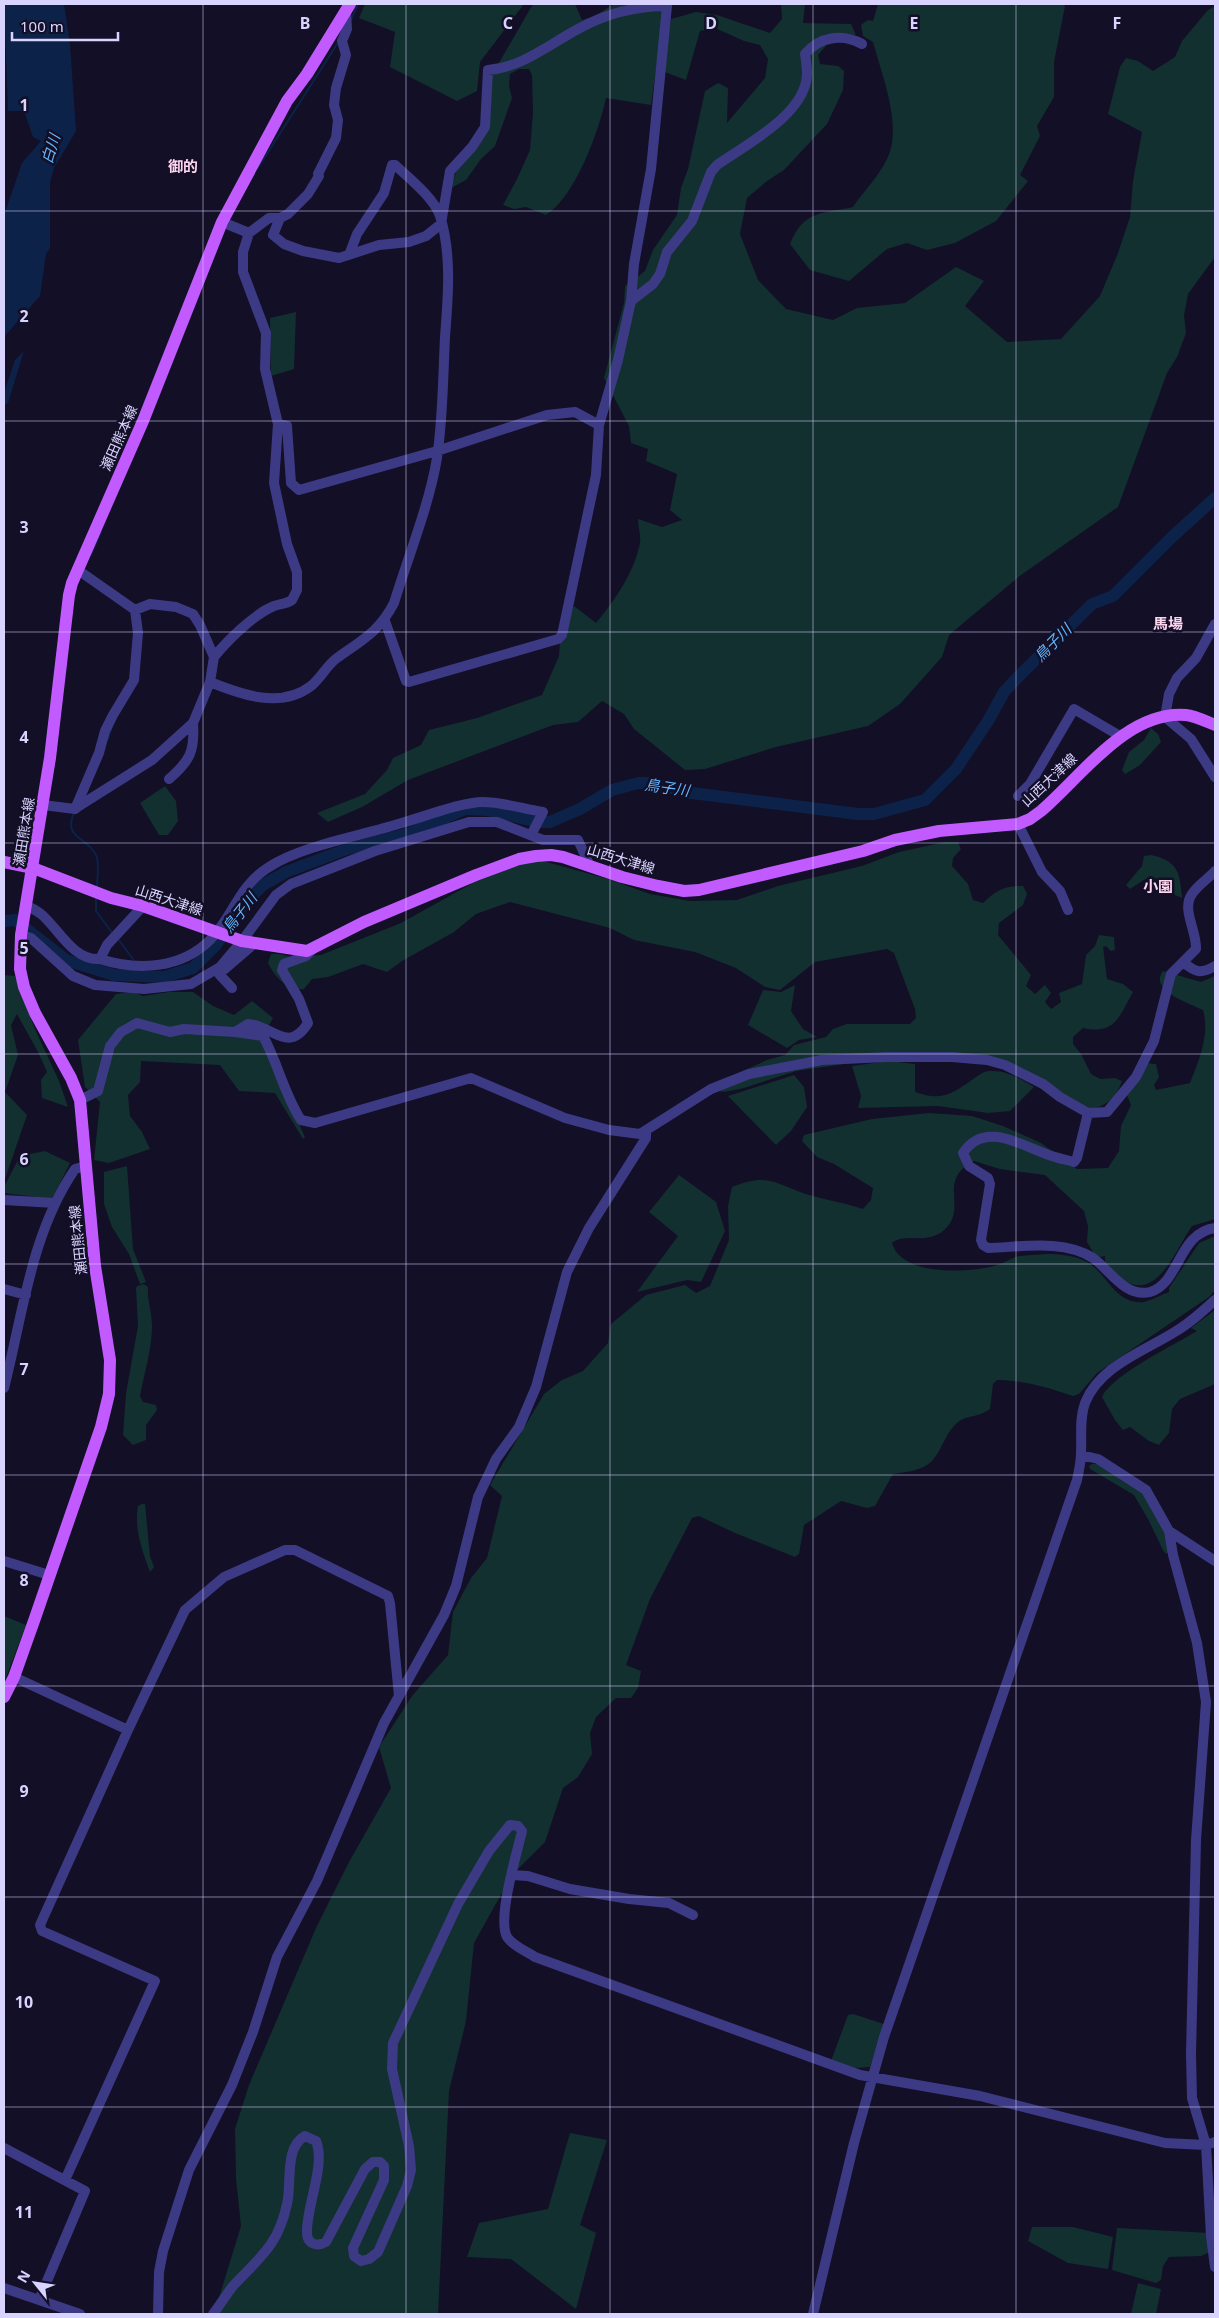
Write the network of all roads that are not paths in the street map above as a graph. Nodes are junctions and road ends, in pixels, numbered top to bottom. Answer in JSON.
{"nodes":[{"id":1,"x":348,"y":8,"type":"edge"},
{"id":2,"x":862,"y":44,"type":"dead end"},
{"id":3,"x":280,"y":218,"type":"junction"},
{"id":4,"x":222,"y":222,"type":"junction"},
{"id":5,"x":441,"y":224,"type":"junction"},
{"id":6,"x":248,"y":233,"type":"junction"},
{"id":7,"x":349,"y":255,"type":"junction"},
{"id":8,"x":631,"y":301,"type":"junction"},
{"id":9,"x":278,"y":424,"type":"junction"},
{"id":10,"x":600,"y":425,"type":"junction"},
{"id":11,"x":437,"y":451,"type":"junction"},
{"id":12,"x":78,"y":570,"type":"junction"},
{"id":13,"x":135,"y":610,"type":"junction"},
{"id":14,"x":385,"y":621,"type":"junction"},
{"id":15,"x":1215,"y":624,"type":"edge"},
{"id":16,"x":214,"y":657,"type":"junction"},
{"id":17,"x":210,"y":682,"type":"junction"},
{"id":18,"x":1165,"y":717,"type":"junction"},
{"id":19,"x":193,"y":723,"type":"junction"},
{"id":20,"x":1215,"y":725,"type":"edge"},
{"id":21,"x":1120,"y":736,"type":"junction"},
{"id":22,"x":1215,"y":777,"type":"edge"},
{"id":23,"x":169,"y":779,"type":"dead end"},
{"id":24,"x":1018,"y":796,"type":"dead end"},
{"id":25,"x":43,"y":805,"type":"junction"},
{"id":26,"x":75,"y":809,"type":"junction"},
{"id":27,"x":1018,"y":824,"type":"junction"},
{"id":28,"x":532,"y":834,"type":"junction"},
{"id":29,"x":4,"y":862,"type":"edge"},
{"id":30,"x":590,"y":866,"type":"junction"},
{"id":31,"x":33,"y":868,"type":"junction"},
{"id":32,"x":1215,"y":871,"type":"edge"},
{"id":33,"x":27,"y":906,"type":"junction"},
{"id":34,"x":143,"y":906,"type":"junction"},
{"id":35,"x":1068,"y":910,"type":"dead end"},
{"id":36,"x":217,"y":932,"type":"junction"},
{"id":37,"x":21,"y":935,"type":"junction"},
{"id":38,"x":245,"y":941,"type":"junction"},
{"id":39,"x":314,"y":947,"type":"junction"},
{"id":40,"x":100,"y":959,"type":"junction"},
{"id":41,"x":1183,"y":962,"type":"junction"},
{"id":42,"x":1215,"y":966,"type":"edge"},
{"id":43,"x":232,"y":988,"type":"dead end"},
{"id":44,"x":235,"y":1032,"type":"junction"},
{"id":45,"x":80,"y":1100,"type":"junction"},
{"id":46,"x":1088,"y":1113,"type":"junction"},
{"id":47,"x":646,"y":1132,"type":"junction"},
{"id":48,"x":86,"y":1166,"type":"junction"},
{"id":49,"x":4,"y":1200,"type":"edge"},
{"id":50,"x":55,"y":1203,"type":"junction"},
{"id":51,"x":1215,"y":1228,"type":"edge"},
{"id":52,"x":4,"y":1289,"type":"edge"},
{"id":53,"x":26,"y":1295,"type":"junction"},
{"id":54,"x":1215,"y":1300,"type":"edge"},
{"id":55,"x":4,"y":1388,"type":"edge"},
{"id":56,"x":1081,"y":1455,"type":"junction"},
{"id":57,"x":1169,"y":1532,"type":"junction"},
{"id":58,"x":4,"y":1561,"type":"edge"},
{"id":59,"x":1215,"y":1561,"type":"edge"},
{"id":60,"x":49,"y":1575,"type":"junction"},
{"id":61,"x":14,"y":1677,"type":"junction"},
{"id":62,"x":399,"y":1696,"type":"junction"},
{"id":63,"x":4,"y":1697,"type":"edge"},
{"id":64,"x":128,"y":1730,"type":"junction"},
{"id":65,"x":512,"y":1875,"type":"junction"},
{"id":66,"x":693,"y":1915,"type":"dead end"},
{"id":67,"x":874,"y":2078,"type":"junction"},
{"id":68,"x":1211,"y":2144,"type":"edge"},
{"id":69,"x":4,"y":2148,"type":"edge"},
{"id":70,"x":65,"y":2180,"type":"junction"},
{"id":71,"x":1215,"y":2267,"type":"edge"},
{"id":72,"x":4,"y":2288,"type":"edge"},
{"id":73,"x":38,"y":2300,"type":"junction"},
{"id":74,"x":80,"y":2314,"type":"edge"},
{"id":75,"x":158,"y":2314,"type":"edge"},
{"id":76,"x":213,"y":2314,"type":"edge"},
{"id":77,"x":813,"y":2314,"type":"edge"}],
"edges":[{"from":1,"to":3,"type":"street"},
{"from":1,"to":4,"type":"main road","name":"瀬田熊本線"},
{"from":2,"to":8,"type":"street"},
{"from":3,"to":6,"type":"street"},
{"from":3,"to":7,"type":"street"},
{"from":4,"to":6,"type":"street"},
{"from":4,"to":12,"type":"main road","name":"瀬田熊本線"},
{"from":5,"to":7,"type":"street"},
{"from":5,"to":7,"type":"street"},
{"from":5,"to":8,"type":"street"},
{"from":5,"to":11,"type":"street"},
{"from":6,"to":9,"type":"street"},
{"from":8,"to":10,"type":"street"},
{"from":9,"to":11,"type":"street"},
{"from":9,"to":16,"type":"street"},
{"from":10,"to":11,"type":"street"},
{"from":10,"to":14,"type":"street"},
{"from":11,"to":14,"type":"street"},
{"from":12,"to":13,"type":"street"},
{"from":12,"to":25,"type":"main road","name":"瀬田熊本線"},
{"from":13,"to":16,"type":"street"},
{"from":13,"to":26,"type":"street"},
{"from":14,"to":17,"type":"street"},
{"from":15,"to":18,"type":"street"},
{"from":16,"to":17,"type":"street"},
{"from":17,"to":19,"type":"street"},
{"from":18,"to":20,"type":"main road","name":"山西大津線"},
{"from":18,"to":21,"type":"main road","name":"山西大津線"},
{"from":18,"to":22,"type":"street"},
{"from":19,"to":23,"type":"street"},
{"from":19,"to":26,"type":"street"},
{"from":21,"to":24,"type":"street"},
{"from":21,"to":27,"type":"main road","name":"山西大津線"},
{"from":25,"to":26,"type":"street"},
{"from":25,"to":31,"type":"main road","name":"瀬田熊本線"},
{"from":27,"to":30,"type":"main road","name":"山西大津線"},
{"from":27,"to":35,"type":"street"},
{"from":28,"to":30,"type":"street"},
{"from":28,"to":36,"type":"street"},
{"from":28,"to":38,"type":"street"},
{"from":29,"to":31,"type":"main road","name":"山西大津線"},
{"from":30,"to":39,"type":"main road","name":"山西大津線"},
{"from":31,"to":33,"type":"main road","name":"瀬田熊本線"},
{"from":31,"to":34,"type":"main road","name":"山西大津線"},
{"from":32,"to":41,"type":"street"},
{"from":33,"to":37,"type":"main road","name":"瀬田熊本線"},
{"from":33,"to":40,"type":"street"},
{"from":34,"to":36,"type":"main road","name":"山西大津線"},
{"from":34,"to":40,"type":"street"},
{"from":36,"to":38,"type":"main road","name":"山西大津線"},
{"from":36,"to":40,"type":"street"},
{"from":37,"to":38,"type":"street"},
{"from":37,"to":45,"type":"main road","name":"瀬田熊本線"},
{"from":38,"to":39,"type":"main road","name":"山西大津線"},
{"from":38,"to":43,"type":"street"},
{"from":39,"to":44,"type":"street"},
{"from":41,"to":42,"type":"street"},
{"from":41,"to":46,"type":"street"},
{"from":44,"to":45,"type":"street"},
{"from":44,"to":47,"type":"street"},
{"from":45,"to":48,"type":"main road","name":"瀬田熊本線"},
{"from":46,"to":47,"type":"street"},
{"from":46,"to":51,"type":"street"},
{"from":47,"to":62,"type":"street"},
{"from":48,"to":50,"type":"street"},
{"from":48,"to":60,"type":"main road","name":"瀬田熊本線"},
{"from":49,"to":50,"type":"street"},
{"from":50,"to":53,"type":"street"},
{"from":52,"to":53,"type":"street"},
{"from":53,"to":55,"type":"street"},
{"from":54,"to":56,"type":"street"},
{"from":56,"to":57,"type":"street"},
{"from":56,"to":67,"type":"street"},
{"from":57,"to":59,"type":"street"},
{"from":57,"to":68,"type":"street"},
{"from":58,"to":60,"type":"street"},
{"from":60,"to":61,"type":"main road","name":"瀬田熊本線"},
{"from":61,"to":63,"type":"main road","name":"瀬田熊本線"},
{"from":61,"to":64,"type":"street"},
{"from":62,"to":64,"type":"street"},
{"from":62,"to":75,"type":"street"},
{"from":64,"to":70,"type":"street"},
{"from":65,"to":66,"type":"street"},
{"from":65,"to":67,"type":"street"},
{"from":65,"to":76,"type":"street"},
{"from":67,"to":68,"type":"street"},
{"from":67,"to":77,"type":"street"},
{"from":68,"to":71,"type":"street"},
{"from":69,"to":70,"type":"street"},
{"from":70,"to":73,"type":"street"},
{"from":72,"to":73,"type":"street"},
{"from":73,"to":74,"type":"street"}]}
